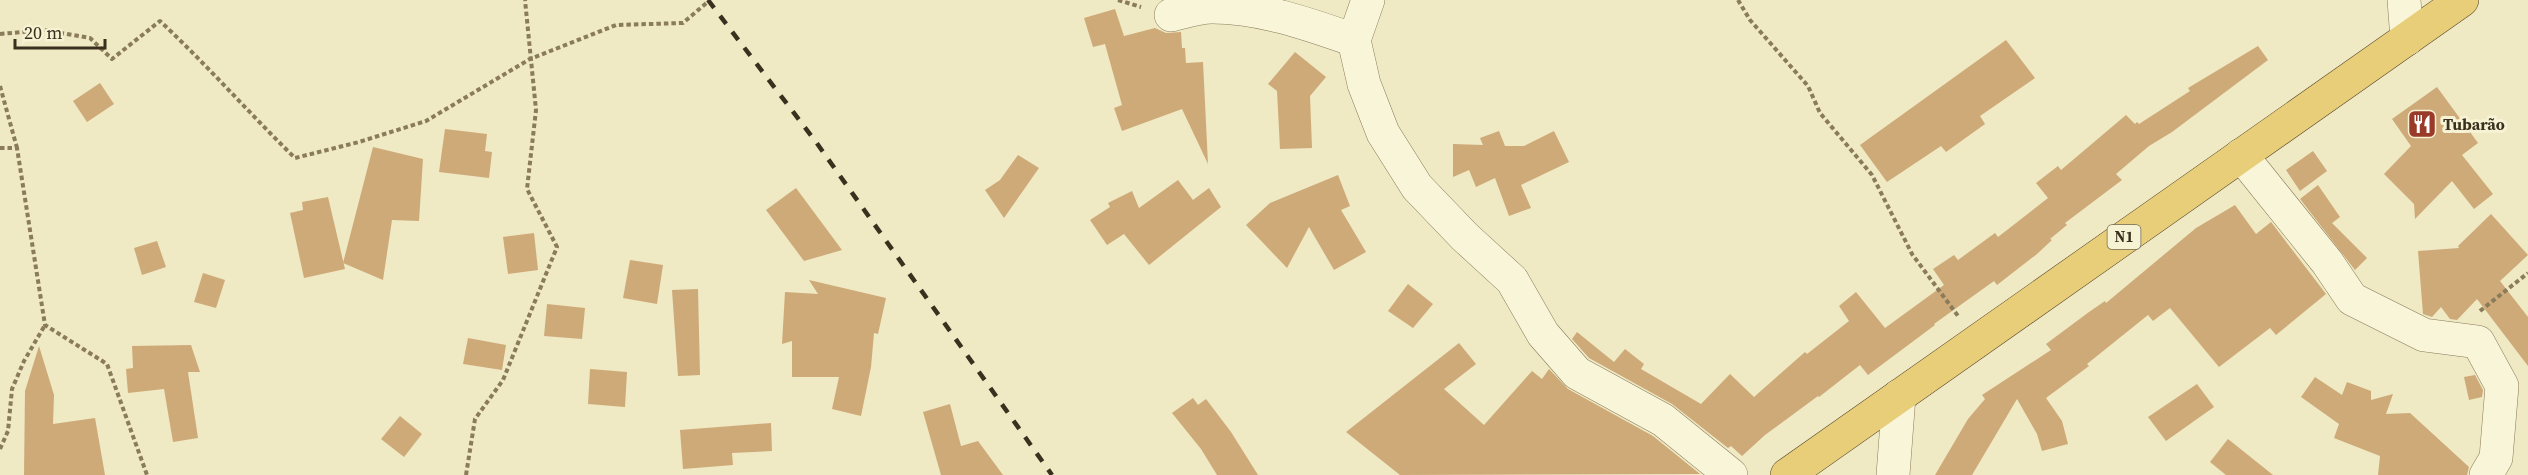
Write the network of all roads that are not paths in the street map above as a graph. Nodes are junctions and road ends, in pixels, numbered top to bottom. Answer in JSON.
{"nodes":[{"id":1,"x":1368,"y":0,"type":"edge"},
{"id":2,"x":2404,"y":0,"type":"edge"},
{"id":3,"x":2462,"y":0,"type":"edge"},
{"id":4,"x":1171,"y":15,"type":"dead end"},
{"id":5,"x":2407,"y":39,"type":"junction"},
{"id":6,"x":1354,"y":40,"type":"junction"},
{"id":7,"x":2241,"y":155,"type":"junction"},
{"id":8,"x":1899,"y":396,"type":"junction"},
{"id":9,"x":1731,"y":475,"type":"edge"},
{"id":10,"x":1787,"y":475,"type":"edge"},
{"id":11,"x":1893,"y":475,"type":"edge"},
{"id":12,"x":2486,"y":475,"type":"edge"}],
"edges":[{"from":1,"to":6,"type":"street"},
{"from":2,"to":5,"type":"street"},
{"from":3,"to":5,"type":"highway","number":"N1"},
{"from":4,"to":6,"type":"street"},
{"from":5,"to":7,"type":"highway","number":"N1"},
{"from":6,"to":9,"type":"street"},
{"from":7,"to":8,"type":"highway","number":"N1"},
{"from":7,"to":12,"type":"street"},
{"from":8,"to":10,"type":"highway","number":"N1"},
{"from":8,"to":11,"type":"street"}]}
